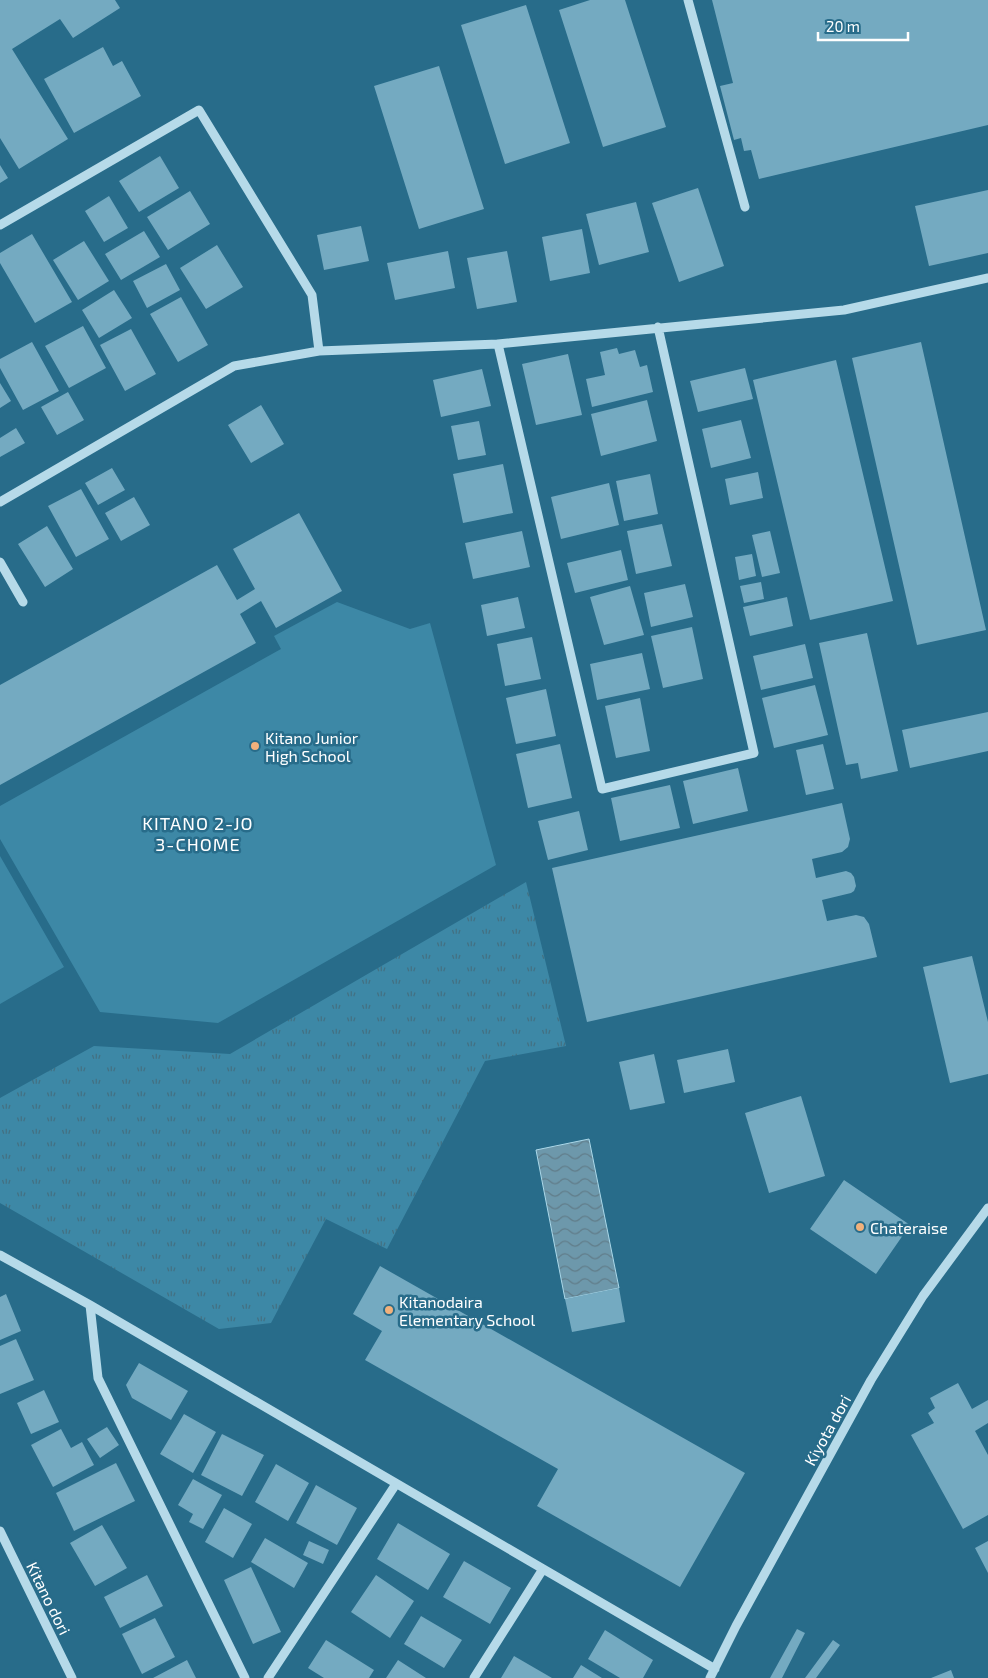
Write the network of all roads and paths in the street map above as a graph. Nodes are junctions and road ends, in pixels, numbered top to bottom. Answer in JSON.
{"nodes":[{"id":1,"x":688,"y":0,"type":"edge"},
{"id":2,"x":745,"y":207,"type":"dead end"},
{"id":3,"x":0,"y":225,"type":"edge"},
{"id":4,"x":988,"y":278,"type":"edge"},
{"id":5,"x":658,"y":327,"type":"junction"},
{"id":6,"x":498,"y":344,"type":"junction"},
{"id":7,"x":319,"y":351,"type":"junction"},
{"id":8,"x":0,"y":502,"type":"edge"},
{"id":9,"x":0,"y":562,"type":"edge"},
{"id":10,"x":23,"y":602,"type":"dead end"},
{"id":11,"x":988,"y":1208,"type":"edge"},
{"id":12,"x":0,"y":1255,"type":"edge"},
{"id":13,"x":90,"y":1305,"type":"junction"},
{"id":14,"x":396,"y":1484,"type":"junction"},
{"id":15,"x":0,"y":1531,"type":"edge"},
{"id":16,"x":543,"y":1570,"type":"junction"},
{"id":17,"x":715,"y":1669,"type":"junction"},
{"id":18,"x":72,"y":1678,"type":"edge"},
{"id":19,"x":245,"y":1678,"type":"edge"},
{"id":20,"x":268,"y":1678,"type":"edge"},
{"id":21,"x":474,"y":1678,"type":"edge"},
{"id":22,"x":710,"y":1678,"type":"edge"}],
"edges":[{"from":1,"to":2,"type":"street"},
{"from":3,"to":7,"type":"street"},
{"from":4,"to":5,"type":"street"},
{"from":5,"to":6,"type":"street"},
{"from":5,"to":6,"type":"street"},
{"from":6,"to":7,"type":"street"},
{"from":7,"to":8,"type":"street"},
{"from":9,"to":10,"type":"street"},
{"from":11,"to":17,"type":"street","name":"Kiyota dori"},
{"from":12,"to":13,"type":"street"},
{"from":13,"to":14,"type":"street"},
{"from":13,"to":19,"type":"street"},
{"from":14,"to":16,"type":"street"},
{"from":14,"to":20,"type":"street"},
{"from":15,"to":18,"type":"street","name":"Kitano dori"},
{"from":16,"to":17,"type":"street"},
{"from":16,"to":21,"type":"street"},
{"from":17,"to":22,"type":"street","name":"Kiyota dori"}]}
